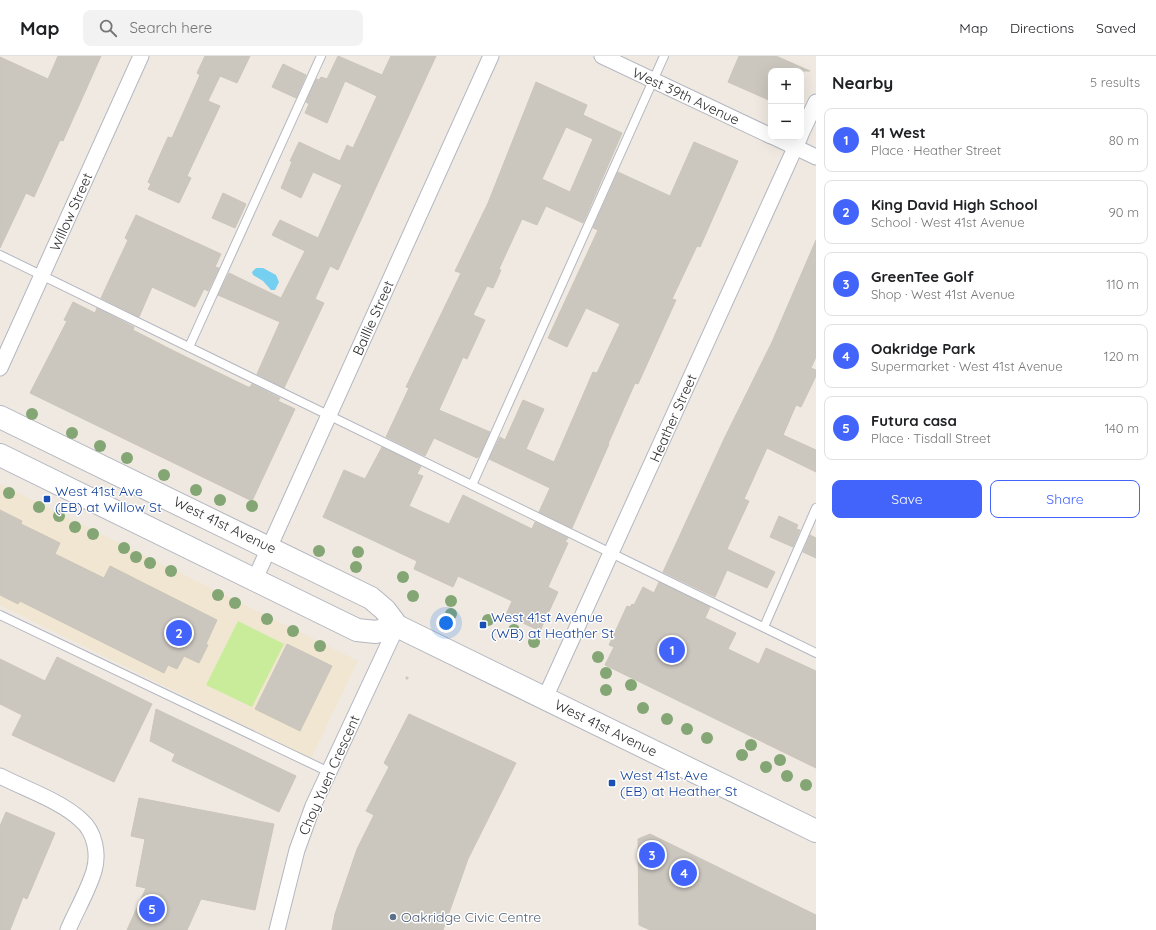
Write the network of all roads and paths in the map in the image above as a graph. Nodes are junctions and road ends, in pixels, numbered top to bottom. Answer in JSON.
{"nodes":[{"id":1,"x":141,"y":56,"type":"edge"},
{"id":2,"x":321,"y":56,"type":"edge"},
{"id":3,"x":491,"y":56,"type":"edge"},
{"id":4,"x":602,"y":56,"type":"edge"},
{"id":5,"x":664,"y":56,"type":"edge"},
{"id":6,"x":653,"y":81,"type":"junction"},
{"id":7,"x":816,"y":102,"type":"edge"},
{"id":8,"x":804,"y":129,"type":"edge"},
{"id":9,"x":768,"y":135,"type":"edge"},
{"id":10,"x":799,"y":140,"type":"edge"},
{"id":11,"x":816,"y":157,"type":"edge"},
{"id":12,"x":0,"y":255,"type":"edge"},
{"id":13,"x":42,"y":276,"type":"junction"},
{"id":14,"x":188,"y":347,"type":"junction"},
{"id":15,"x":0,"y":368,"type":"edge"},
{"id":16,"x":329,"y":416,"type":"junction"},
{"id":17,"x":0,"y":417,"type":"edge"},
{"id":18,"x":0,"y":456,"type":"edge"},
{"id":19,"x":472,"y":485,"type":"junction"},
{"id":20,"x":816,"y":508,"type":"edge"},
{"id":21,"x":269,"y":547,"type":"junction"},
{"id":22,"x":611,"y":554,"type":"junction"},
{"id":23,"x":255,"y":579,"type":"junction"},
{"id":24,"x":0,"y":615,"type":"edge"},
{"id":25,"x":397,"y":626,"type":"junction"},
{"id":26,"x":764,"y":627,"type":"junction"},
{"id":27,"x":816,"y":653,"type":"edge"},
{"id":28,"x":545,"y":698,"type":"junction"},
{"id":29,"x":329,"y":772,"type":"junction"},
{"id":30,"x":0,"y":776,"type":"edge"},
{"id":31,"x":816,"y":831,"type":"edge"},
{"id":32,"x":68,"y":930,"type":"edge"},
{"id":33,"x":277,"y":930,"type":"edge"}],
"edges":[{"from":1,"to":13,"type":"street","name":"Willow Street"},
{"from":2,"to":14,"type":"lane"},
{"from":3,"to":16,"type":"street","name":"Baillie Street"},
{"from":4,"to":6,"type":"street","name":"West 39th Avenue"},
{"from":5,"to":6,"type":"lane"},
{"from":6,"to":9,"type":"street","name":"West 39th Avenue"},
{"from":6,"to":19,"type":"lane"},
{"from":7,"to":8,"type":"street","name":"Heather Street"},
{"from":10,"to":11,"type":"street"},
{"from":10,"to":22,"type":"street","name":"Heather Street"},
{"from":12,"to":13,"type":"lane"},
{"from":13,"to":14,"type":"lane"},
{"from":13,"to":15,"type":"street","name":"Willow Street"},
{"from":14,"to":16,"type":"lane"},
{"from":16,"to":19,"type":"lane"},
{"from":16,"to":21,"type":"street","name":"Baillie Street"},
{"from":17,"to":21,"type":"main road","name":"West 41st Avenue"},
{"from":18,"to":23,"type":"main road"},
{"from":19,"to":22,"type":"lane"},
{"from":20,"to":26,"type":"lane"},
{"from":21,"to":23,"type":"street","name":"Baillie Street"},
{"from":21,"to":25,"type":"main road","name":"West 41st Avenue"},
{"from":22,"to":26,"type":"lane"},
{"from":22,"to":28,"type":"street","name":"Heather Street"},
{"from":23,"to":25,"type":"main road"},
{"from":24,"to":29,"type":"lane"},
{"from":25,"to":28,"type":"main road","name":"West 41st Avenue"},
{"from":25,"to":29,"type":"street","name":"Choy Yuen Crescent"},
{"from":26,"to":27,"type":"lane"},
{"from":28,"to":31,"type":"main road","name":"West 41st Avenue"},
{"from":29,"to":33,"type":"street","name":"Choy Yuen Crescent"},
{"from":30,"to":32,"type":"street"}]}
